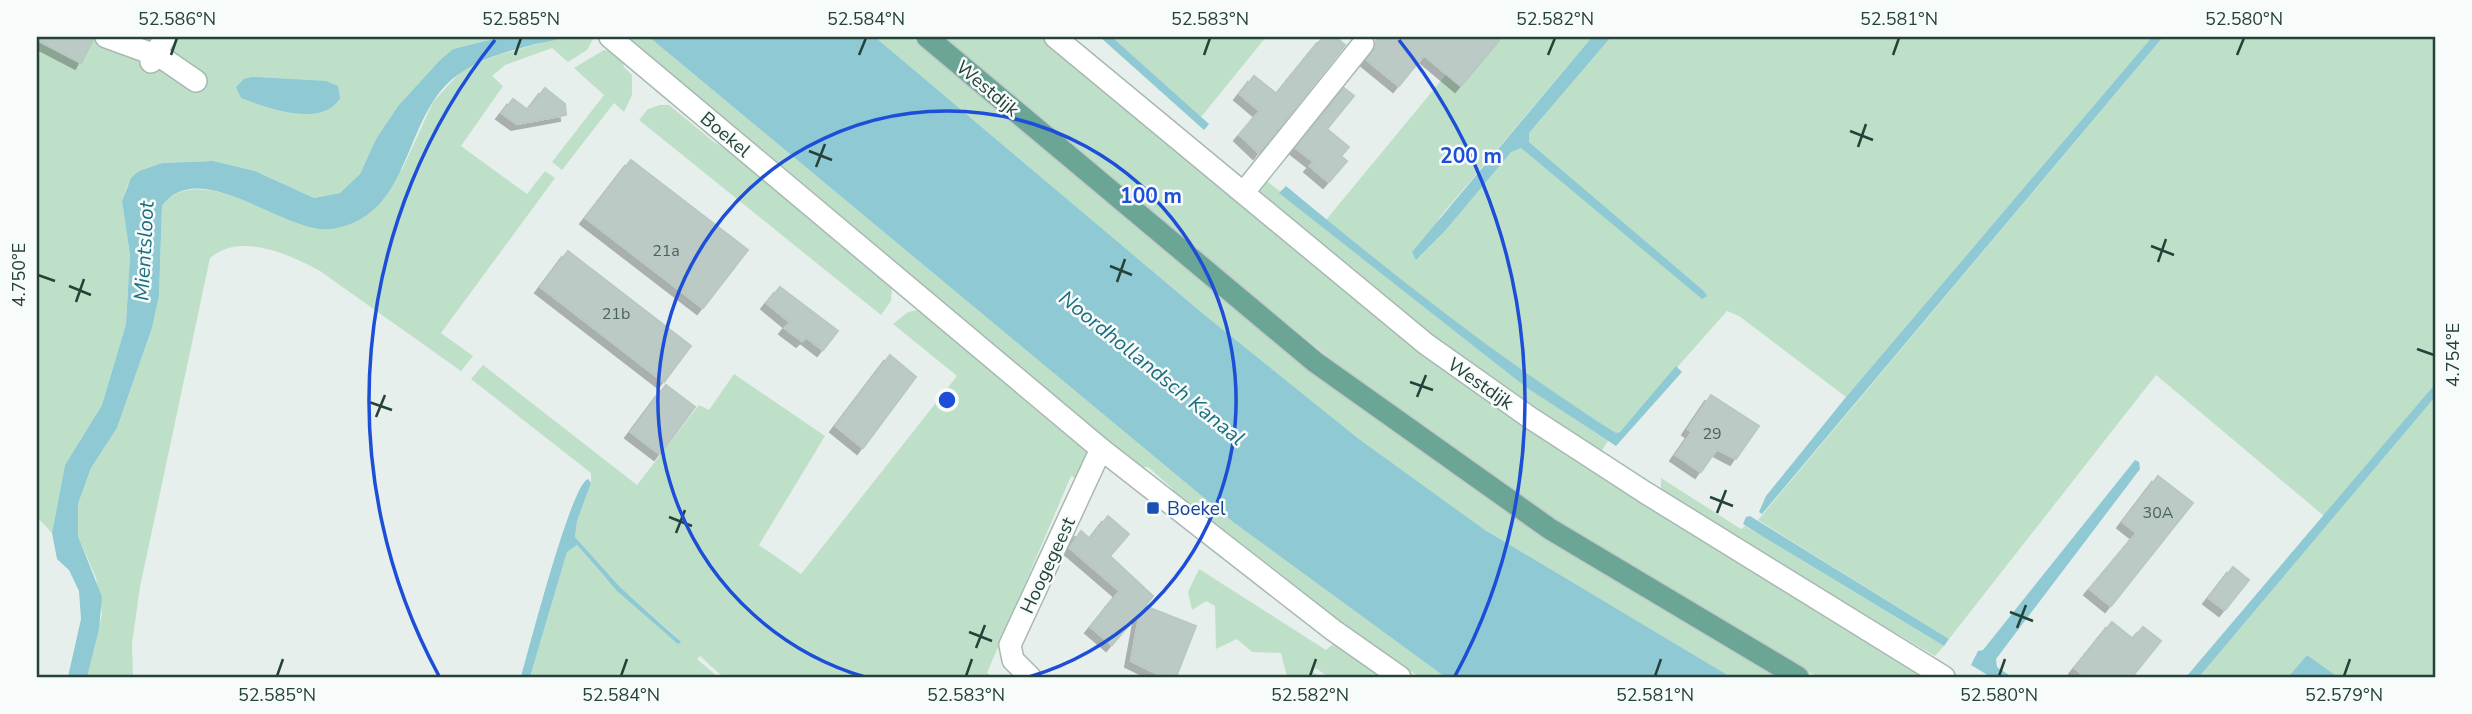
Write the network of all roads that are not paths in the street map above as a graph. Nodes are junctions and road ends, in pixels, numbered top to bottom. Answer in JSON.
{"nodes":[{"id":1,"x":106,"y":37,"type":"edge"},
{"id":2,"x":610,"y":37,"type":"edge"},
{"id":3,"x":927,"y":37,"type":"edge"},
{"id":4,"x":1055,"y":37,"type":"edge"},
{"id":5,"x":1363,"y":44,"type":"dead end"},
{"id":6,"x":157,"y":51,"type":"edge"},
{"id":7,"x":196,"y":81,"type":"dead end"},
{"id":8,"x":1244,"y":192,"type":"junction"},
{"id":9,"x":1101,"y":449,"type":"junction"},
{"id":10,"x":1030,"y":677,"type":"edge"},
{"id":11,"x":1400,"y":677,"type":"edge"},
{"id":12,"x":1798,"y":677,"type":"edge"},
{"id":13,"x":1944,"y":677,"type":"edge"}],
"edges":[{"from":1,"to":6,"type":"street"},
{"from":2,"to":9,"type":"street","name":"Boekel"},
{"from":3,"to":12,"type":"main road","name":"Westdijk"},
{"from":4,"to":8,"type":"street","name":"Westdijk"},
{"from":5,"to":8,"type":"street"},
{"from":6,"to":7,"type":"street"},
{"from":8,"to":13,"type":"street","name":"Westdijk"},
{"from":9,"to":10,"type":"street","name":"Hoogegeest"},
{"from":9,"to":11,"type":"street","name":"Boekel"}]}
